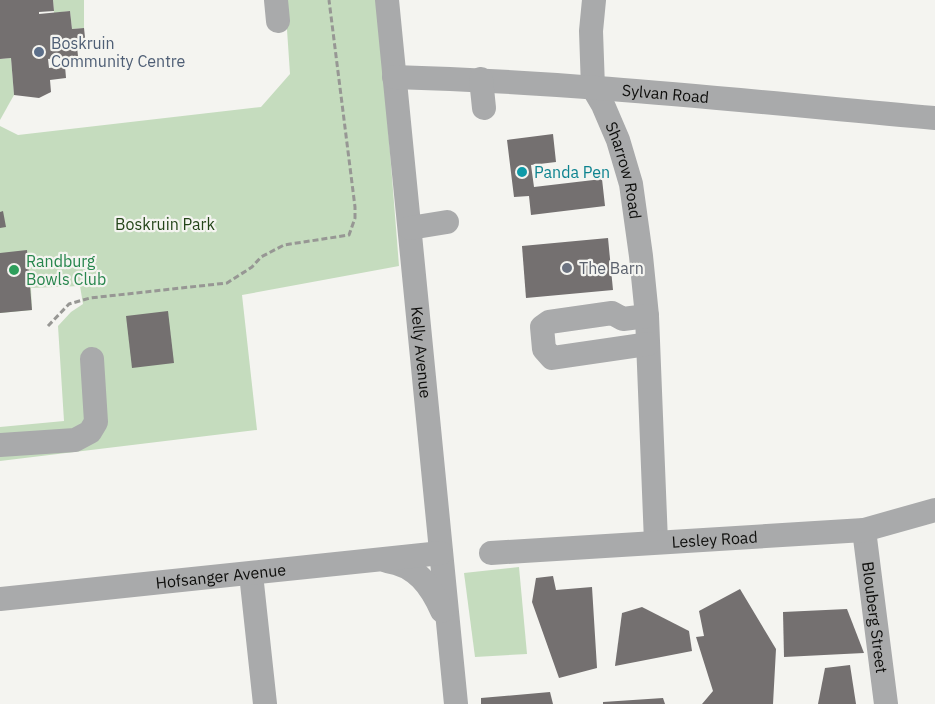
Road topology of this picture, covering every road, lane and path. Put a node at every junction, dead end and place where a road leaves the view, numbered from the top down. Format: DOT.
graph roads {
  1 [pos="329,0"];
  2 [pos="387,0"];
  3 [pos="594,0"];
  4 [pos="394,77"];
  5 [pos="481,79"];
  6 [pos="593,88"];
  7 [pos="484,108"];
  8 [pos="935,118"];
  9 [pos="447,222"];
  10 [pos="410,228"];
  11 [pos="612,313"];
  12 [pos="647,316"];
  13 [pos="48,326"];
  14 [pos="629,347"];
  15 [pos="92,359"];
  16 [pos="0,445"];
  17 [pos="935,510"];
  18 [pos="864,530"];
  19 [pos="656,542"];
  20 [pos="441,553"];
  21 [pos="491,553"];
  22 [pos="382,560"];
  23 [pos="251,574"];
  24 [pos="0,599"];
  25 [pos="447,621"];
  26 [pos="265,704"];
  27 [pos="456,704"];
  28 [pos="886,704"];
  1 -- 13 [label="path"];
  2 -- 4 [label="street, Kelly Avenue"];
  3 -- 6 [label="street, Sharrow Road"];
  4 -- 5 [label="street, Sylvan Road"];
  4 -- 10 [label="street, Kelly Avenue"];
  5 -- 6 [label="street, Sylvan Road"];
  5 -- 7 [label="street"];
  6 -- 8 [label="street, Sylvan Road"];
  6 -- 12 [label="street, Sharrow Road"];
  9 -- 10 [label="street"];
  10 -- 20 [label="street, Kelly Avenue"];
  11 -- 12 [label="street"];
  11 -- 14 [label="street"];
  11 -- 14 [label="street"];
  12 -- 14 [label="street, Sharrow Road"];
  14 -- 19 [label="street, Sharrow Road"];
  15 -- 16 [label="street"];
  17 -- 18 [label="street, Lesley Road"];
  18 -- 19 [label="street, Lesley Road"];
  18 -- 28 [label="street, Blouberg Street"];
  19 -- 21 [label="street, Lesley Road"];
  20 -- 22 [label="street, Hofsanger Avenue"];
  20 -- 25 [label="street, Kelly Avenue"];
  22 -- 23 [label="street, Hofsanger Avenue"];
  22 -- 25 [label="street"];
  23 -- 24 [label="street, Hofsanger Avenue"];
  23 -- 26 [label="street"];
  25 -- 27 [label="street, Kelly Avenue"];
}
